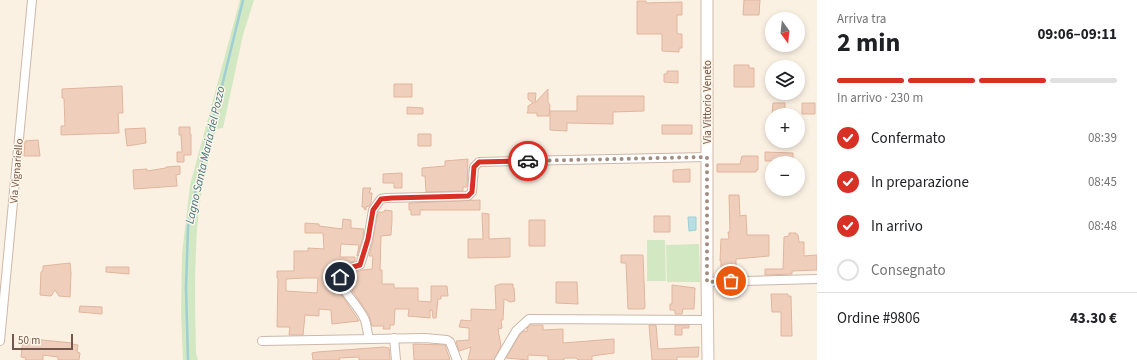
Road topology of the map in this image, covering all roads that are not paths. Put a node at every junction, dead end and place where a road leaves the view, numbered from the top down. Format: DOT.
graph roads {
  1 [pos="32,0"];
  2 [pos="707,0"];
  3 [pos="707,157"];
  4 [pos="817,279"];
  5 [pos="707,282"];
  6 [pos="708,320"];
  7 [pos="394,338"];
  8 [pos="369,339"];
  9 [pos="0,341"];
  10 [pos="262,341"];
  11 [pos="396,360"];
  12 [pos="457,360"];
  13 [pos="499,360"];
  14 [pos="708,360"];
  1 -- 9 [label="street, Via Vignariello"];
  2 -- 3 [label="street, Via Vittorio Veneto"];
  3 -- 5 [label="street, Via Vittorio Veneto"];
  3 -- 8 [label="street"];
  4 -- 5 [label="street"];
  5 -- 6 [label="street, Via Vittorio Veneto"];
  6 -- 13 [label="street"];
  6 -- 14 [label="street, Via Vittorio Veneto"];
  7 -- 8 [label="street"];
  7 -- 11 [label="street"];
  7 -- 12 [label="street"];
  8 -- 10 [label="street"];
}
